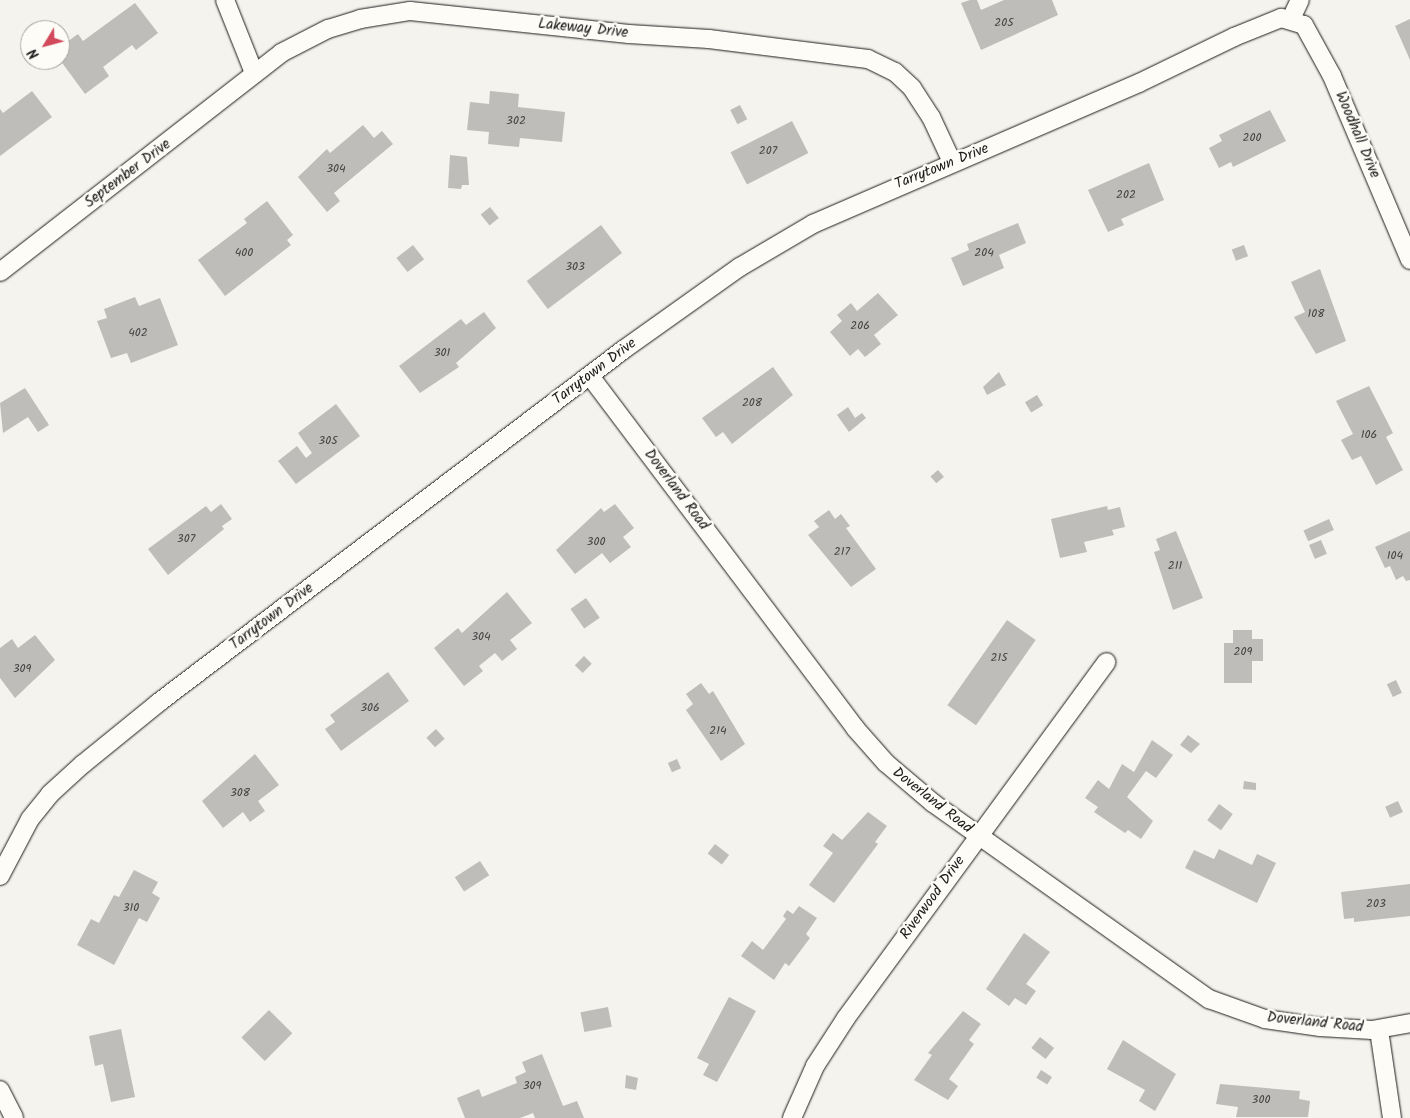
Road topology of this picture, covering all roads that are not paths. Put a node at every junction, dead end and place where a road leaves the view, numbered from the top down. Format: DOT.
graph roads {
  1 [pos="224,0"];
  2 [pos="1300,0"];
  3 [pos="1291,19"];
  4 [pos="254,74"];
  5 [pos="952,162"];
  6 [pos="1410,260"];
  7 [pos="0,272"];
  8 [pos="590,376"];
  9 [pos="1107,662"];
  10 [pos="978,837"];
  11 [pos="0,876"];
  12 [pos="1410,1023"];
  13 [pos="1379,1030"];
  14 [pos="0,1090"];
  15 [pos="14,1118"];
  16 [pos="792,1118"];
  17 [pos="1392,1118"];
  1 -- 4 [label="street"];
  2 -- 3 [label="street"];
  3 -- 5 [label="street, Tarrytown Drive"];
  3 -- 6 [label="street, Woodhall Drive"];
  4 -- 5 [label="street, Lakeway Drive"];
  4 -- 7 [label="street, September Drive"];
  5 -- 8 [label="street, Tarrytown Drive"];
  8 -- 10 [label="street, Doverland Road"];
  8 -- 11 [label="street, Tarrytown Drive"];
  9 -- 10 [label="street, Riverwood Drive"];
  10 -- 13 [label="street, Doverland Road"];
  10 -- 16 [label="street, Riverwood Drive"];
  12 -- 13 [label="street, Doverland Road"];
  13 -- 17 [label="street"];
  14 -- 15 [label="street"];
}
